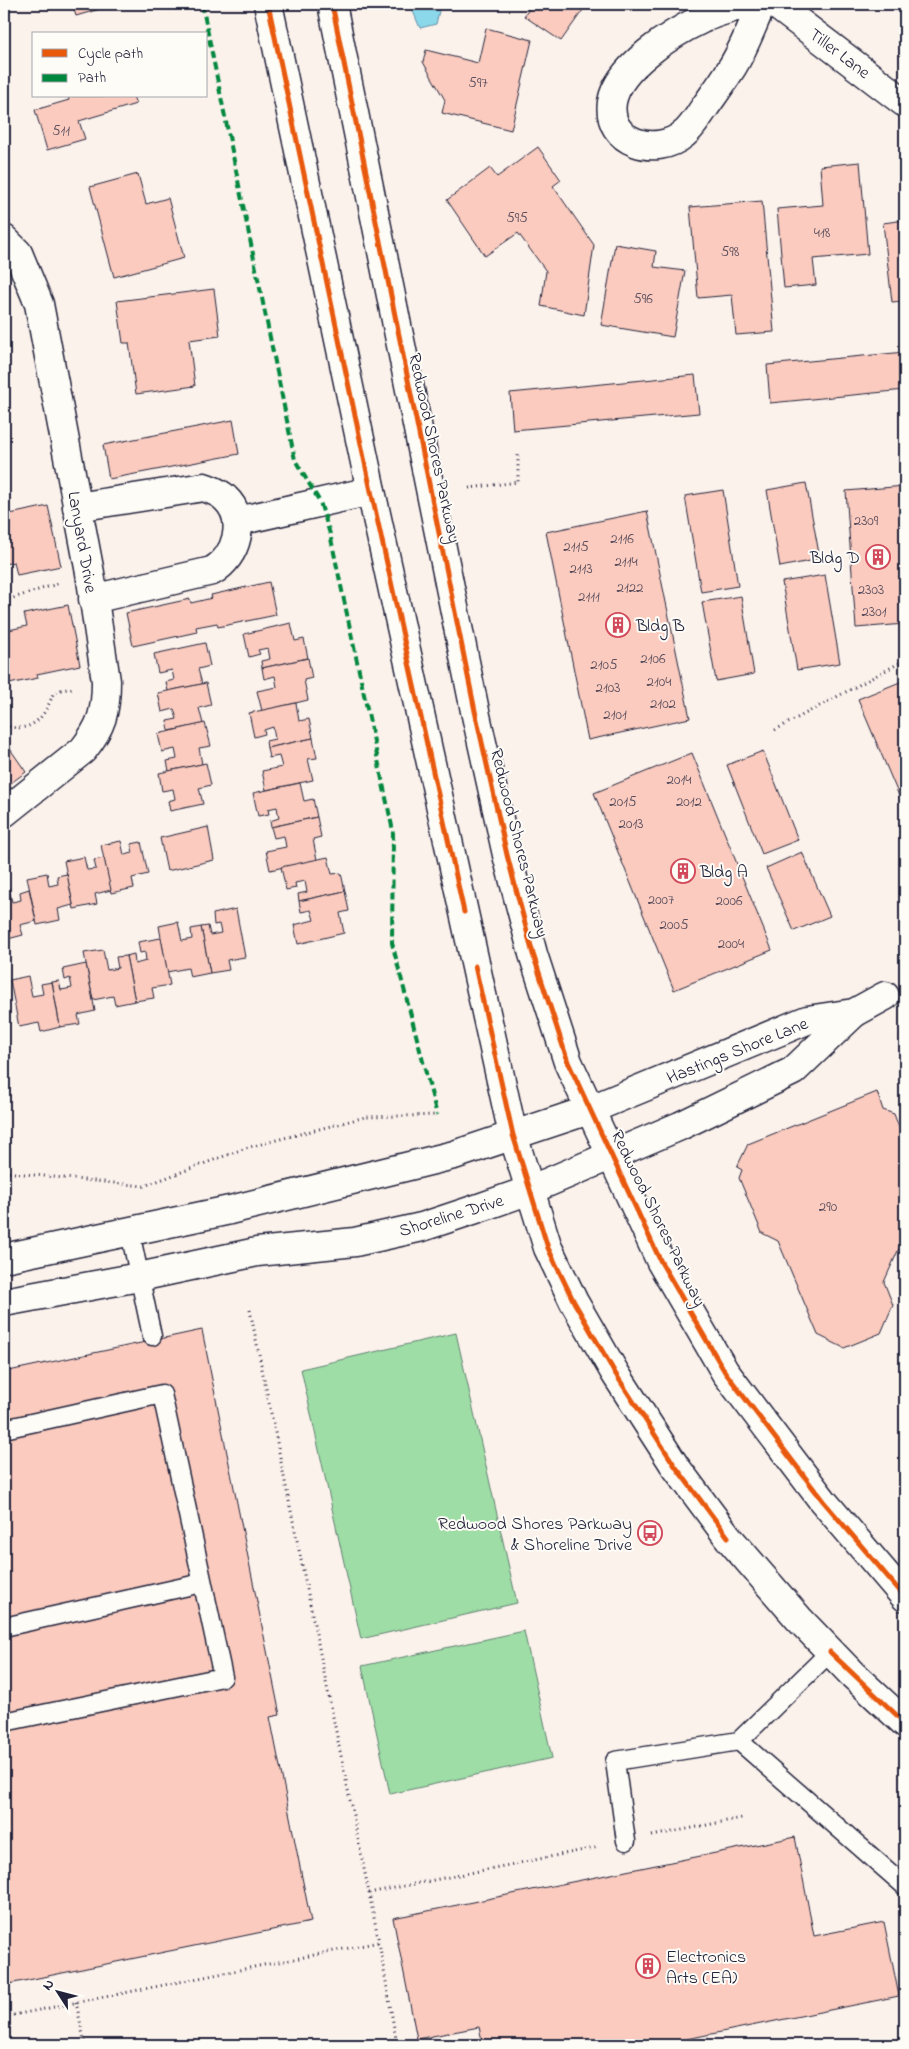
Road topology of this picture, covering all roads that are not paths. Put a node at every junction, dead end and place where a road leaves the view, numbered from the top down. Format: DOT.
graph roads {
  1 [pos="268,4"];
  2 [pos="332,4"];
  3 [pos="745,4"];
  4 [pos="762,4"];
  5 [pos="775,4"];
  6 [pos="905,102"];
  7 [pos="4,239"];
  8 [pos="371,491"];
  9 [pos="77,507"];
  10 [pos="238,521"];
  11 [pos="91,586"];
  12 [pos="4,813"];
  13 [pos="885,996"];
  14 [pos="854,1013"];
  15 [pos="590,1110"];
  16 [pos="513,1135"];
  17 [pos="613,1155"];
  18 [pos="530,1190"];
  19 [pos="130,1232"];
  20 [pos="4,1258"];
  21 [pos="139,1277"];
  22 [pos="4,1302"];
  23 [pos="152,1336"];
  24 [pos="4,1429"];
  25 [pos="202,1583"];
  26 [pos="905,1597"];
  27 [pos="4,1627"];
  28 [pos="830,1652"];
  29 [pos="4,1722"];
  30 [pos="905,1723"];
  31 [pos="739,1741"];
  32 [pos="626,1841"];
  33 [pos="905,1886"];
  1 -- 8 [label="main road"];
  2 -- 15 [label="main road, Redwood Shores Parkway"];
  3 -- 4 [label="main road"];
  5 -- 6 [label="main road, Tiller Lane"];
  7 -- 9 [label="main road, Lanyard Drive"];
  8 -- 10 [label="main road"];
  8 -- 16 [label="main road"];
  9 -- 10 [label="main road"];
  9 -- 11 [label="main road, Lanyard Drive"];
  10 -- 11 [label="main road"];
  11 -- 12 [label="main road, Lanyard Drive"];
  13 -- 14 [label="main road, Hastings Shore Lane"];
  14 -- 15 [label="main road, Hastings Shore Lane"];
  14 -- 17 [label="main road, Shoreline Drive"];
  15 -- 16 [label="main road"];
  15 -- 17 [label="main road, Redwood Shores Parkway"];
  16 -- 18 [label="main road"];
  16 -- 19 [label="main road"];
  17 -- 18 [label="main road, Shoreline Drive"];
  17 -- 26 [label="main road, Redwood Shores Parkway"];
  18 -- 21 [label="main road, Shoreline Drive"];
  18 -- 28 [label="main road"];
  19 -- 20 [label="main road"];
  19 -- 21 [label="lane"];
  21 -- 22 [label="main road, Shoreline Drive"];
  21 -- 23 [label="lane"];
  24 -- 25 [label="lane"];
  25 -- 27 [label="lane"];
  25 -- 29 [label="lane"];
  28 -- 30 [label="main road"];
  28 -- 31 [label="lane"];
  31 -- 32 [label="lane"];
  31 -- 33 [label="lane"];
}
